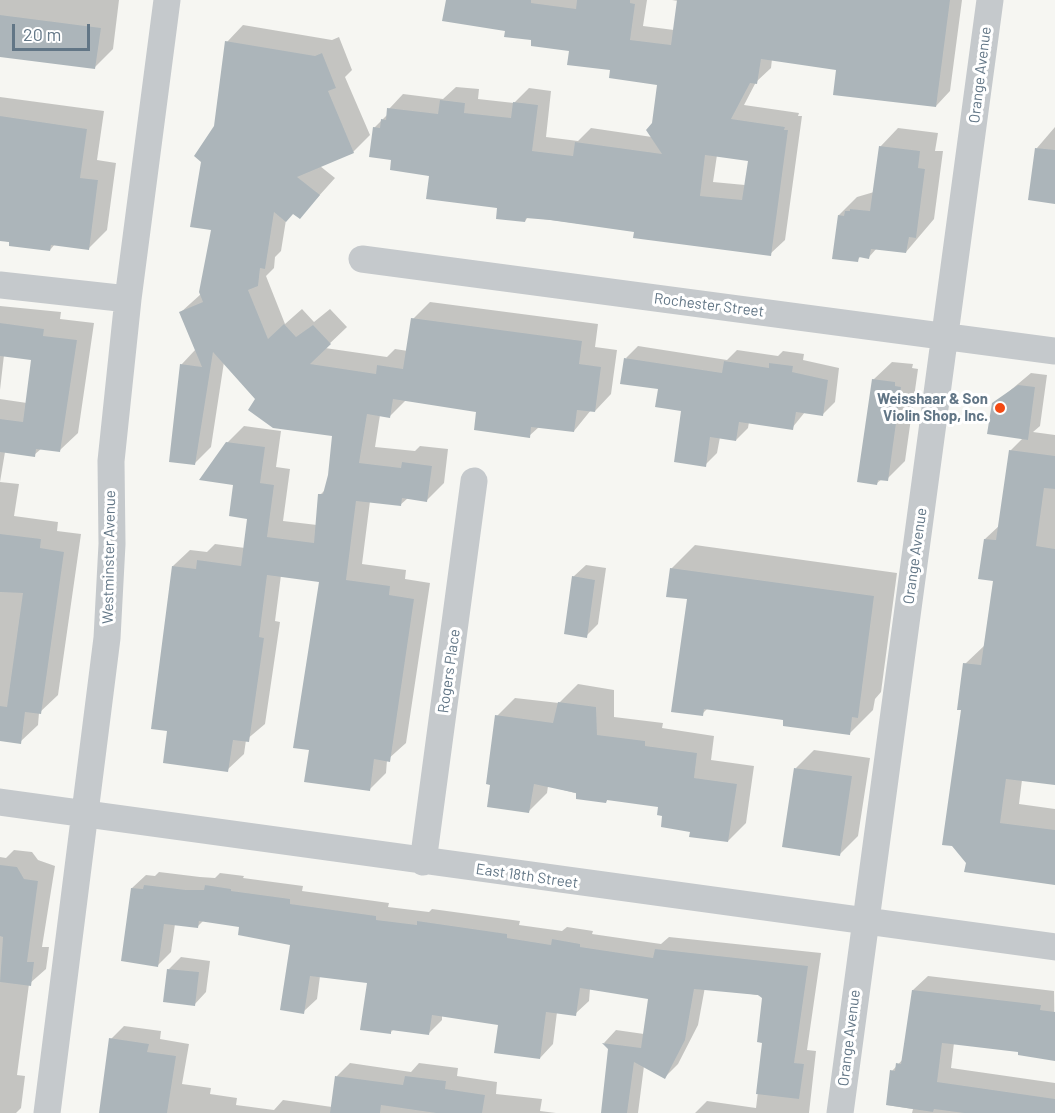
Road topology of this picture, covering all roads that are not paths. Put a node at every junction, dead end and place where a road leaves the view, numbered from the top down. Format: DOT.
graph roads {
  1 [pos="167,0"];
  2 [pos="990,0"];
  3 [pos="362,259"];
  4 [pos="0,285"];
  5 [pos="128,299"];
  6 [pos="945,336"];
  7 [pos="1055,351"];
  8 [pos="474,481"];
  9 [pos="0,802"];
  10 [pos="86,814"];
  11 [pos="423,862"];
  12 [pos="864,921"];
  13 [pos="1055,947"];
  14 [pos="47,1113"];
  15 [pos="840,1113"];
  1 -- 5 [label="street, Westminster Avenue"];
  2 -- 6 [label="street, Orange Avenue"];
  3 -- 6 [label="street, Rochester Street"];
  4 -- 5 [label="street"];
  5 -- 10 [label="street, Westminster Avenue"];
  6 -- 7 [label="street, Rochester Street"];
  6 -- 12 [label="street, Orange Avenue"];
  8 -- 11 [label="street, Rogers Place"];
  9 -- 10 [label="street, East 18th Street"];
  10 -- 11 [label="street, East 18th Street"];
  10 -- 14 [label="street, Westminster Avenue"];
  11 -- 12 [label="street, East 18th Street"];
  12 -- 13 [label="street, East 18th Street"];
  12 -- 15 [label="street, Orange Avenue"];
}
